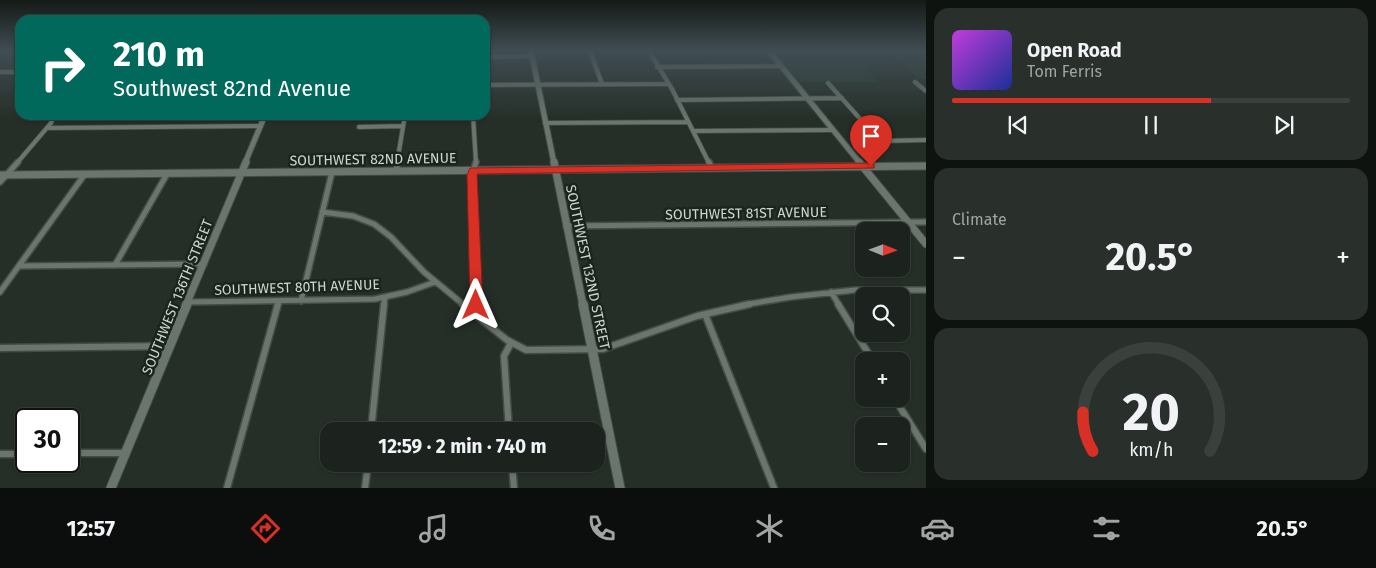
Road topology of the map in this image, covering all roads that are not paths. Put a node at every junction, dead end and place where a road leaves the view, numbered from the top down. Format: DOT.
graph roads {
  1 [pos="535,74"];
  2 [pos="598,74"];
  3 [pos="662,74"];
  4 [pos="787,74"];
  5 [pos="915,82"];
  6 [pos="828,83"];
  7 [pos="602,84"];
  8 [pos="667,84"];
  9 [pos="490,85"];
  10 [pos="537,85"];
  11 [pos="926,91"];
  12 [pos="842,98"];
  13 [pos="808,99"];
  14 [pos="677,100"];
  15 [pos="51,120"];
  16 [pos="263,120"];
  17 [pos="404,120"];
  18 [pos="473,120"];
  19 [pos="688,122"];
  20 [pos="545,123"];
  21 [pos="261,126"];
  22 [pos="402,126"];
  23 [pos="359,127"];
  24 [pos="47,128"];
  25 [pos="833,130"];
  26 [pos="693,131"];
  27 [pos="926,140"];
  28 [pos="863,166"];
  29 [pos="926,166"];
  30 [pos="712,168"];
  31 [pos="474,170"];
  32 [pos="554,170"];
  33 [pos="396,171"];
  34 [pos="332,172"];
  35 [pos="241,173"];
  36 [pos="85,174"];
  37 [pos="167,174"];
  38 [pos="3,175"];
  39 [pos="0,182"];
  40 [pos="322,212"];
  41 [pos="908,222"];
  42 [pos="910,222"];
  43 [pos="926,222"];
  44 [pos="855,223"];
  45 [pos="910,224"];
  46 [pos="566,226"];
  47 [pos="926,244"];
  48 [pos="204,264"];
  49 [pos="115,265"];
  50 [pos="19,266"];
  51 [pos="435,282"];
  52 [pos="926,290"];
  53 [pos="0,292"];
  54 [pos="831,292"];
  55 [pos="385,298"];
  56 [pos="279,301"];
  57 [pos="301,301"];
  58 [pos="188,302"];
  59 [pos="473,313"];
  60 [pos="705,314"];
  61 [pos="511,343"];
  62 [pos="170,346"];
  63 [pos="0,348"];
  64 [pos="592,349"];
  65 [pos="868,352"];
  66 [pos="900,407"];
  67 [pos="372,422"];
  68 [pos="509,422"];
  69 [pos="926,450"];
  70 [pos="126,452"];
  71 [pos="80,453"];
  72 [pos="0,454"];
  73 [pos="15,454"];
  74 [pos="367,472"];
  75 [pos="513,472"];
  76 [pos="111,488"];
  77 [pos="227,488"];
  78 [pos="365,488"];
  79 [pos="514,488"];
  80 [pos="620,488"];
  81 [pos="774,488"];
  1 -- 10 [label="street, SOUTHWEST 132ND STREET"];
  2 -- 7 [label="street"];
  3 -- 8 [label="street"];
  4 -- 13 [label="street"];
  5 -- 11 [label="street"];
  6 -- 12 [label="street"];
  7 -- 8 [label="street"];
  7 -- 10 [label="street"];
  8 -- 14 [label="street"];
  9 -- 10 [label="street"];
  10 -- 20 [label="street, SOUTHWEST 132ND STREET"];
  12 -- 13 [label="street"];
  12 -- 27 [label="street"];
  13 -- 14 [label="street"];
  13 -- 25 [label="street"];
  14 -- 19 [label="street"];
  15 -- 24 [label="street"];
  16 -- 21 [label="street, SOUTHWEST 136TH STREET"];
  17 -- 22 [label="street"];
  18 -- 31 [label="street"];
  19 -- 20 [label="street"];
  19 -- 26 [label="street"];
  20 -- 32 [label="street, SOUTHWEST 132ND STREET"];
  21 -- 24 [label="street"];
  21 -- 35 [label="street, SOUTHWEST 136TH STREET"];
  22 -- 23 [label="street"];
  22 -- 33 [label="street"];
  24 -- 38 [label="street"];
  25 -- 26 [label="street"];
  25 -- 28 [label="street"];
  26 -- 30 [label="street"];
  28 -- 29 [label="street, SOUTHWEST 82ND AVENUE"];
  28 -- 30 [label="street, SOUTHWEST 82ND AVENUE"];
  28 -- 41 [label="street"];
  30 -- 32 [label="street, SOUTHWEST 82ND AVENUE"];
  31 -- 32 [label="street, SOUTHWEST 82ND AVENUE"];
  31 -- 33 [label="street, SOUTHWEST 82ND AVENUE"];
  31 -- 59 [label="street"];
  32 -- 46 [label="street, SOUTHWEST 132ND STREET"];
  33 -- 34 [label="street, SOUTHWEST 82ND AVENUE"];
  34 -- 35 [label="street, SOUTHWEST 82ND AVENUE"];
  34 -- 40 [label="street"];
  35 -- 37 [label="street, SOUTHWEST 82ND AVENUE"];
  35 -- 48 [label="street, SOUTHWEST 136TH STREET"];
  36 -- 37 [label="street, SOUTHWEST 82ND AVENUE"];
  36 -- 38 [label="street, SOUTHWEST 82ND AVENUE"];
  36 -- 50 [label="street"];
  37 -- 49 [label="street"];
  38 -- 39 [label="street"];
  40 -- 51 [label="street"];
  40 -- 57 [label="street"];
  42 -- 43 [label="street, SOUTHWEST 81ST AVENUE"];
  44 -- 46 [label="street, SOUTHWEST 81ST AVENUE"];
  45 -- 47 [label="street"];
  46 -- 64 [label="street, SOUTHWEST 132ND STREET"];
  48 -- 49 [label="street"];
  48 -- 58 [label="street, SOUTHWEST 136TH STREET"];
  49 -- 50 [label="street"];
  50 -- 53 [label="street"];
  51 -- 55 [label="street, SOUTHWEST 80TH AVENUE"];
  51 -- 59 [label="street"];
  52 -- 54 [label="street"];
  54 -- 60 [label="street"];
  54 -- 65 [label="street"];
  55 -- 57 [label="street, SOUTHWEST 80TH AVENUE"];
  55 -- 67 [label="street"];
  56 -- 57 [label="street, SOUTHWEST 80TH AVENUE"];
  56 -- 58 [label="street, SOUTHWEST 80TH AVENUE"];
  56 -- 77 [label="street"];
  58 -- 62 [label="street, SOUTHWEST 136TH STREET"];
  59 -- 61 [label="street"];
  60 -- 64 [label="street"];
  60 -- 81 [label="street"];
  61 -- 64 [label="street"];
  61 -- 68 [label="street"];
  62 -- 63 [label="street"];
  62 -- 70 [label="street, SOUTHWEST 136TH STREET"];
  64 -- 80 [label="street, SOUTHWEST 132ND STREET"];
  66 -- 69 [label="street"];
  70 -- 71 [label="street"];
  70 -- 76 [label="street, SOUTHWEST 136TH STREET"];
  72 -- 73 [label="street"];
  74 -- 78 [label="street"];
  75 -- 79 [label="street"];
}
